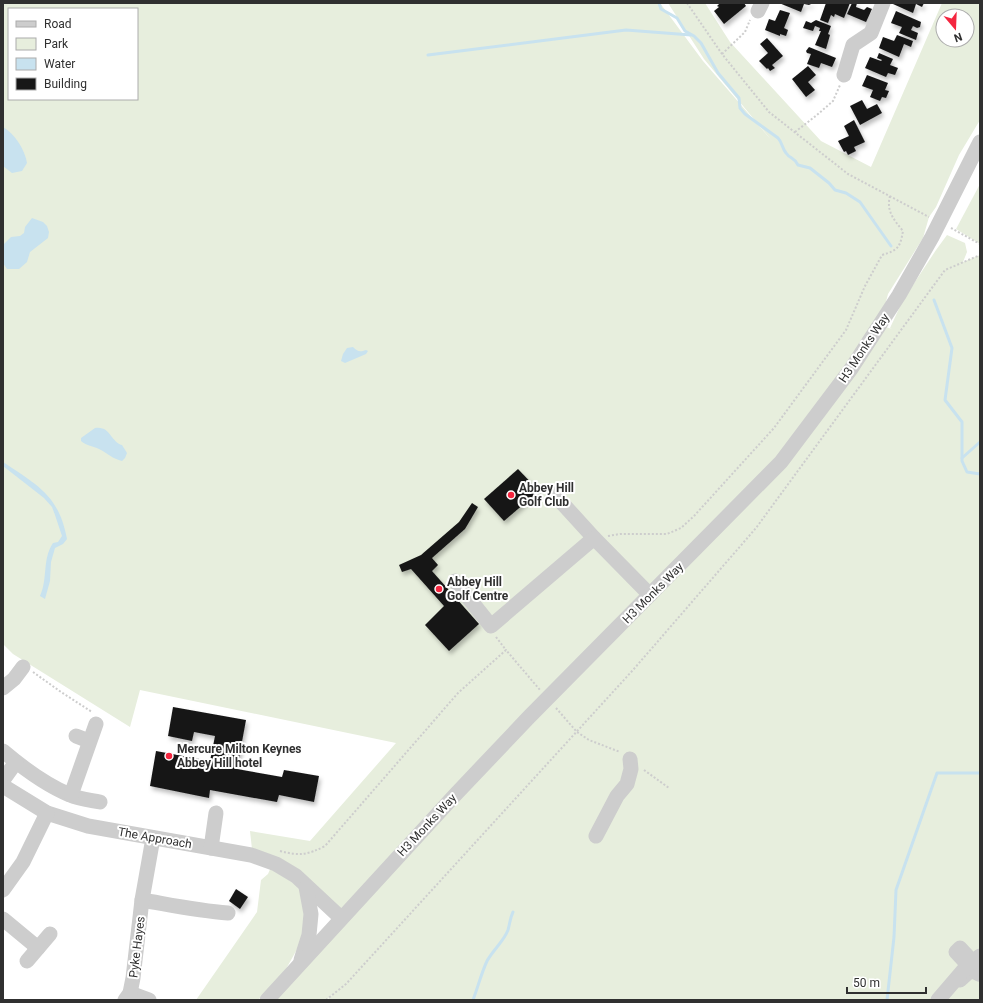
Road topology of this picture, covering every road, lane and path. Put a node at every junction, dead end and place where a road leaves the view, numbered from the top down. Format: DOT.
graph roads {
  1 [pos="687,3"];
  2 [pos="883,3"];
  3 [pos="760,7"];
  4 [pos="722,54"];
  5 [pos="844,75"];
  6 [pos="795,132"];
  7 [pos="980,142"];
  8 [pos="975,164"];
  9 [pos="890,196"];
  10 [pos="930,217"];
  11 [pos="948,227"];
  12 [pos="980,244"];
  13 [pos="980,254"];
  14 [pos="553,493"];
  15 [pos="594,538"];
  16 [pos="455,581"];
  17 [pos="650,595"];
  18 [pos="491,626"];
  19 [pos="506,650"];
  20 [pos="510,656"];
  21 [pos="15,680"];
  22 [pos="96,724"];
  23 [pos="3,751"];
  24 [pos="630,759"];
  25 [pos="16,762"];
  26 [pos="3,780"];
  27 [pos="3,786"];
  28 [pos="71,795"];
  29 [pos="100,802"];
  30 [pos="47,813"];
  31 [pos="216,813"];
  32 [pos="596,836"];
  33 [pos="153,838"];
  34 [pos="211,848"];
  35 [pos="274,849"];
  36 [pos="306,887"];
  37 [pos="3,890"];
  38 [pos="142,900"];
  39 [pos="228,913"];
  40 [pos="341,918"];
  41 [pos="3,919"];
  42 [pos="50,934"];
  43 [pos="38,948"];
  44 [pos="980,956"];
  45 [pos="27,961"];
  46 [pos="300,964"];
  47 [pos="980,973"];
  48 [pos="127,996"];
  49 [pos="149,1000"];
  50 [pos="267,1000"];
  51 [pos="326,1000"];
  52 [pos="938,1000"];
  1 -- 4 [label="path"];
  2 -- 5 [label="street"];
  3 -- 4 [label="path"];
  4 -- 6 [label="path"];
  5 -- 6 [label="path"];
  6 -- 9 [label="path"];
  7 -- 8 [label="street, H3 Monks Way"];
  8 -- 17 [label="street, H3 Monks Way"];
  9 -- 10 [label="path"];
  9 -- 15 [label="path"];
  11 -- 12 [label="path"];
  13 -- 51 [label="path"];
  14 -- 15 [label="street"];
  15 -- 17 [label="street"];
  15 -- 18 [label="street"];
  16 -- 18 [label="street"];
  17 -- 40 [label="street, H3 Monks Way"];
  18 -- 19 [label="path"];
  19 -- 20 [label="path"];
  19 -- 35 [label="path"];
  21 -- 22 [label="path"];
  22 -- 28 [label="street"];
  23 -- 25 [label="street"];
  24 -- 32 [label="street"];
  25 -- 26 [label="street"];
  25 -- 28 [label="street"];
  27 -- 30 [label="street, The Approach"];
  28 -- 29 [label="street"];
  30 -- 33 [label="street, The Approach"];
  30 -- 37 [label="street"];
  31 -- 34 [label="street"];
  33 -- 34 [label="street, The Approach"];
  33 -- 38 [label="street, Pyke Hayes"];
  34 -- 36 [label="street, The Approach"];
  36 -- 40 [label="street, The Approach"];
  36 -- 46 [label="street"];
  38 -- 39 [label="street, Pyke Hayes"];
  38 -- 48 [label="street, Pyke Hayes"];
  40 -- 46 [label="street, H3 Monks Way"];
  41 -- 43 [label="street"];
  42 -- 43 [label="street"];
  43 -- 45 [label="street"];
  44 -- 52 [label="street"];
  46 -- 50 [label="street, H3 Monks Way"];
  47 -- 52 [label="street"];
  48 -- 49 [label="street, Pyke Hayes"];
}
